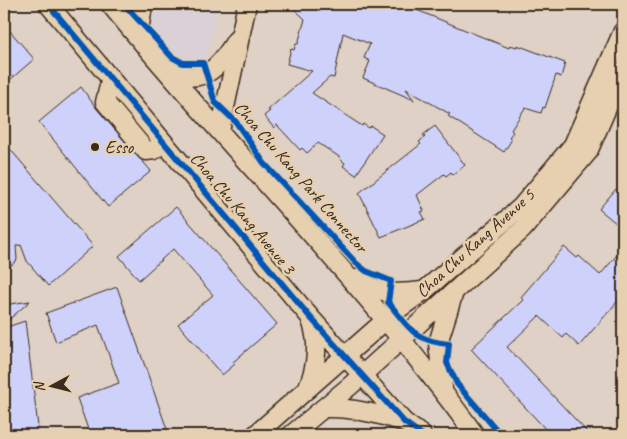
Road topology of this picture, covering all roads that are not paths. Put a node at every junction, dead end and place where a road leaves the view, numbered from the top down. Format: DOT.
graph roads {
  1 [pos="48,4"];
  2 [pos="110,4"];
  3 [pos="137,4"];
  4 [pos="247,4"];
  5 [pos="243,29"];
  6 [pos="623,31"];
  7 [pos="138,37"];
  8 [pos="164,68"];
  9 [pos="623,71"];
  10 [pos="220,131"];
  11 [pos="494,231"];
  12 [pos="507,245"];
  13 [pos="338,263"];
  14 [pos="425,290"];
  15 [pos="455,292"];
  16 [pos="310,317"];
  17 [pos="386,320"];
  18 [pos="401,339"];
  19 [pos="346,357"];
  20 [pos="362,374"];
  21 [pos="306,392"];
  22 [pos="444,392"];
  23 [pos="324,408"];
  24 [pos="404,422"];
  25 [pos="255,435"];
  26 [pos="291,435"];
  27 [pos="422,435"];
  28 [pos="474,435"];
  1 -- 16 [label="street, Choa Chu Kang Avenue 3"];
  2 -- 7 [label="street, Choa Chu Kang Avenue 3"];
  3 -- 7 [label="street"];
  4 -- 5 [label="street"];
  5 -- 8 [label="street"];
  5 -- 10 [label="street"];
  6 -- 11 [label="street, Choa Chu Kang Avenue 5"];
  7 -- 8 [label="street, Choa Chu Kang Avenue 3"];
  8 -- 10 [label="street, Choa Chu Kang Avenue 3"];
  9 -- 12 [label="street, Choa Chu Kang Avenue 5"];
  10 -- 13 [label="street, Choa Chu Kang Avenue 3"];
  11 -- 12 [label="street"];
  11 -- 14 [label="street, Choa Chu Kang Avenue 5"];
  12 -- 15 [label="street, Choa Chu Kang Avenue 5"];
  13 -- 14 [label="street"];
  13 -- 17 [label="street, Choa Chu Kang Avenue 3"];
  14 -- 17 [label="street, Choa Chu Kang Avenue 5"];
  15 -- 18 [label="street, Choa Chu Kang Avenue 5"];
  15 -- 22 [label="street"];
  16 -- 19 [label="street, Choa Chu Kang Avenue 3"];
  16 -- 21 [label="street"];
  17 -- 18 [label="street, Choa Chu Kang Avenue 3"];
  17 -- 19 [label="street, Choa Chu Kang Avenue 5"];
  18 -- 20 [label="street, Choa Chu Kang Avenue 5"];
  18 -- 22 [label="street, Choa Chu Kang Avenue 3"];
  19 -- 20 [label="street, Choa Chu Kang Avenue 3"];
  19 -- 21 [label="street, Choa Chu Kang Avenue 5"];
  20 -- 23 [label="street, Choa Chu Kang Avenue 5"];
  20 -- 24 [label="street, Choa Chu Kang Avenue 3"];
  21 -- 25 [label="street, Choa Chu Kang Avenue 5"];
  22 -- 28 [label="street, Choa Chu Kang Avenue 3"];
  23 -- 24 [label="street"];
  23 -- 26 [label="street, Choa Chu Kang Avenue 5"];
  24 -- 27 [label="street, Choa Chu Kang Avenue 3"];
}
